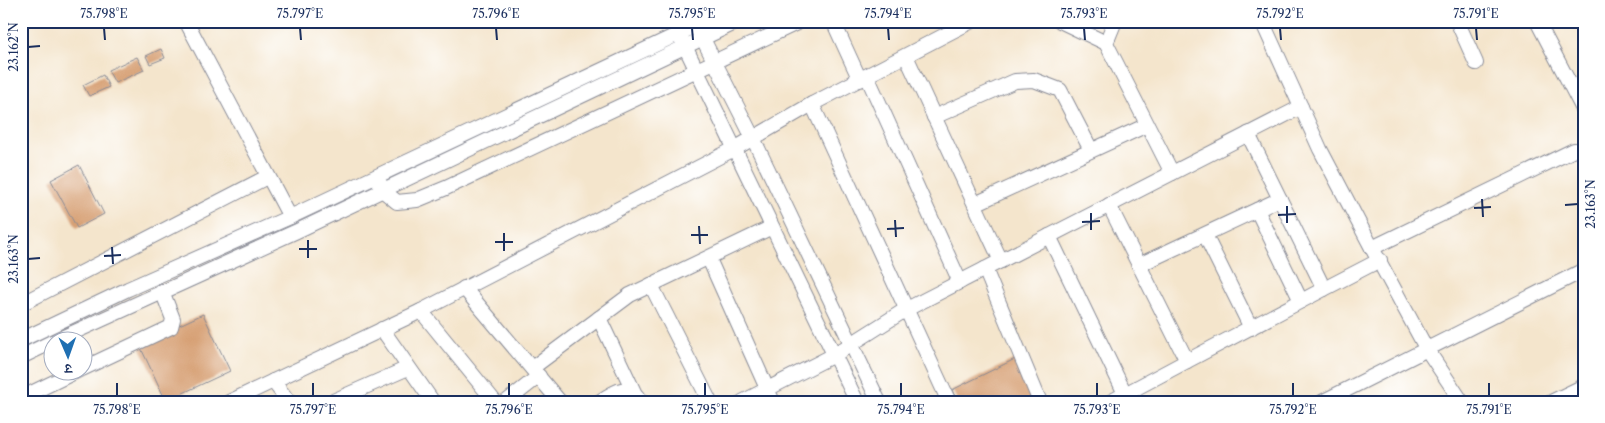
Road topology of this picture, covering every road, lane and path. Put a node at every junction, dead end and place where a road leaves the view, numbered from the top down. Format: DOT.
graph roads {
  1 [pos="186,21"];
  2 [pos="801,21"];
  3 [pos="833,21"];
  4 [pos="972,21"];
  5 [pos="1060,21"];
  6 [pos="1115,21"];
  7 [pos="1457,21"];
  8 [pos="1537,21"];
  9 [pos="735,22"];
  10 [pos="1264,27"];
  11 [pos="706,28"];
  12 [pos="680,34"];
  13 [pos="1106,43"];
  14 [pos="686,48"];
  15 [pos="906,56"];
  16 [pos="714,63"];
  17 [pos="1476,63"];
  18 [pos="697,71"];
  19 [pos="864,78"];
  20 [pos="812,104"];
  21 [pos="1301,107"];
  22 [pos="1584,111"];
  23 [pos="934,116"];
  24 [pos="1147,124"];
  25 [pos="1248,134"];
  26 [pos="753,138"];
  27 [pos="736,148"];
  28 [pos="1091,150"];
  29 [pos="1584,150"];
  30 [pos="1172,173"];
  31 [pos="267,177"];
  32 [pos="370,178"];
  33 [pos="377,192"];
  34 [pos="1280,199"];
  35 [pos="975,204"];
  36 [pos="1109,205"];
  37 [pos="1257,210"];
  38 [pos="290,217"];
  39 [pos="772,227"];
  40 [pos="1204,235"];
  41 [pos="1049,236"];
  42 [pos="1372,248"];
  43 [pos="708,259"];
  44 [pos="1380,260"];
  45 [pos="1001,261"];
  46 [pos="1139,265"];
  47 [pos="985,269"];
  48 [pos="1584,270"];
  49 [pos="960,282"];
  50 [pos="651,285"];
  51 [pos="464,288"];
  52 [pos="1324,289"];
  53 [pos="128,290"];
  54 [pos="162,291"];
  55 [pos="1301,301"];
  56 [pos="134,303"];
  57 [pos="21,304"];
  58 [pos="905,310"];
  59 [pos="421,311"];
  60 [pos="599,318"];
  61 [pos="1250,328"];
  62 [pos="382,329"];
  63 [pos="77,330"];
  64 [pos="21,340"];
  65 [pos="850,343"];
  66 [pos="42,347"];
  67 [pos="1426,348"];
  68 [pos="834,355"];
  69 [pos="21,357"];
  70 [pos="1187,361"];
  71 [pos="92,364"];
  72 [pos="408,368"];
  73 [pos="535,372"];
  74 [pos="58,380"];
  75 [pos="273,381"];
  76 [pos="1584,386"];
  77 [pos="766,388"];
  78 [pos="638,397"];
  79 [pos="21,398"];
  80 [pos="1127,398"];
  81 [pos="229,402"];
  82 [pos="289,402"];
  83 [pos="331,402"];
  84 [pos="433,402"];
  85 [pos="495,402"];
  86 [pos="506,402"];
  87 [pos="560,402"];
  88 [pos="599,402"];
  89 [pos="710,402"];
  90 [pos="742,402"];
  91 [pos="774,402"];
  92 [pos="857,402"];
  93 [pos="879,402"];
  94 [pos="949,402"];
  95 [pos="1040,402"];
  96 [pos="1110,402"];
  97 [pos="1322,402"];
  98 [pos="1462,402"];
  99 [pos="1551,402"];
  1 -- 31 [label="street"];
  2 -- 16 [label="street"];
  3 -- 19 [label="street"];
  4 -- 15 [label="street"];
  5 -- 13 [label="street"];
  6 -- 13 [label="street"];
  7 -- 17 [label="street"];
  8 -- 22 [label="street"];
  9 -- 11 [label="street"];
  10 -- 21 [label="street"];
  11 -- 12 [label="street"];
  11 -- 14 [label="street"];
  11 -- 16 [label="street"];
  12 -- 14 [label="street"];
  12 -- 32 [label="street"];
  13 -- 24 [label="street"];
  14 -- 18 [label="street"];
  14 -- 33 [label="street"];
  15 -- 19 [label="street"];
  15 -- 23 [label="street"];
  16 -- 18 [label="street"];
  16 -- 26 [label="street"];
  18 -- 27 [label="street"];
  18 -- 33 [label="street"];
  19 -- 20 [label="street"];
  19 -- 49 [label="street"];
  20 -- 26 [label="street"];
  20 -- 58 [label="street"];
  21 -- 25 [label="street"];
  21 -- 42 [label="street"];
  23 -- 28 [label="street"];
  23 -- 35 [label="street"];
  24 -- 28 [label="street"];
  24 -- 30 [label="street"];
  25 -- 30 [label="street"];
  25 -- 34 [label="street"];
  26 -- 27 [label="street"];
  26 -- 65 [label="street"];
  27 -- 39 [label="street"];
  27 -- 51 [label="street"];
  28 -- 35 [label="street"];
  29 -- 42 [label="street"];
  30 -- 36 [label="street"];
  31 -- 38 [label="street"];
  31 -- 57 [label="street"];
  32 -- 33 [label="street"];
  32 -- 38 [label="street"];
  33 -- 54 [label="street"];
  34 -- 37 [label="street"];
  34 -- 52 [label="street"];
  35 -- 45 [label="street"];
  36 -- 41 [label="street"];
  36 -- 46 [label="street"];
  37 -- 40 [label="street"];
  37 -- 55 [label="street"];
  38 -- 53 [label="street"];
  39 -- 43 [label="street"];
  39 -- 68 [label="street"];
  40 -- 46 [label="street"];
  40 -- 61 [label="street"];
  41 -- 45 [label="street"];
  41 -- 80 [label="street"];
  42 -- 44 [label="street"];
  43 -- 50 [label="street"];
  43 -- 77 [label="street"];
  44 -- 52 [label="street"];
  44 -- 67 [label="street"];
  45 -- 47 [label="street"];
  46 -- 70 [label="street"];
  47 -- 49 [label="street"];
  47 -- 95 [label="street"];
  48 -- 67 [label="street"];
  49 -- 58 [label="street"];
  50 -- 60 [label="street"];
  50 -- 89 [label="street"];
  51 -- 59 [label="street"];
  51 -- 73 [label="street"];
  52 -- 55 [label="street"];
  53 -- 56 [label="street"];
  53 -- 64 [label="street"];
  54 -- 56 [label="street"];
  54 -- 71 [label="street"];
  55 -- 61 [label="street"];
  56 -- 63 [label="street"];
  58 -- 65 [label="street"];
  58 -- 94 [label="street"];
  59 -- 62 [label="street"];
  59 -- 85 [label="street"];
  60 -- 73 [label="street"];
  60 -- 78 [label="street"];
  61 -- 70 [label="street"];
  62 -- 72 [label="street"];
  62 -- 75 [label="street"];
  65 -- 68 [label="street"];
  65 -- 93 [label="street"];
  66 -- 69 [label="street"];
  67 -- 97 [label="street"];
  67 -- 98 [label="street"];
  68 -- 77 [label="street"];
  68 -- 92 [label="street"];
  70 -- 80 [label="street"];
  72 -- 83 [label="street"];
  72 -- 84 [label="street"];
  73 -- 86 [label="street"];
  73 -- 87 [label="street"];
  74 -- 79 [label="street"];
  75 -- 81 [label="street"];
  75 -- 82 [label="street"];
  76 -- 99 [label="street"];
  77 -- 90 [label="street"];
  77 -- 91 [label="street"];
  78 -- 88 [label="street"];
  80 -- 96 [label="street"];
}
